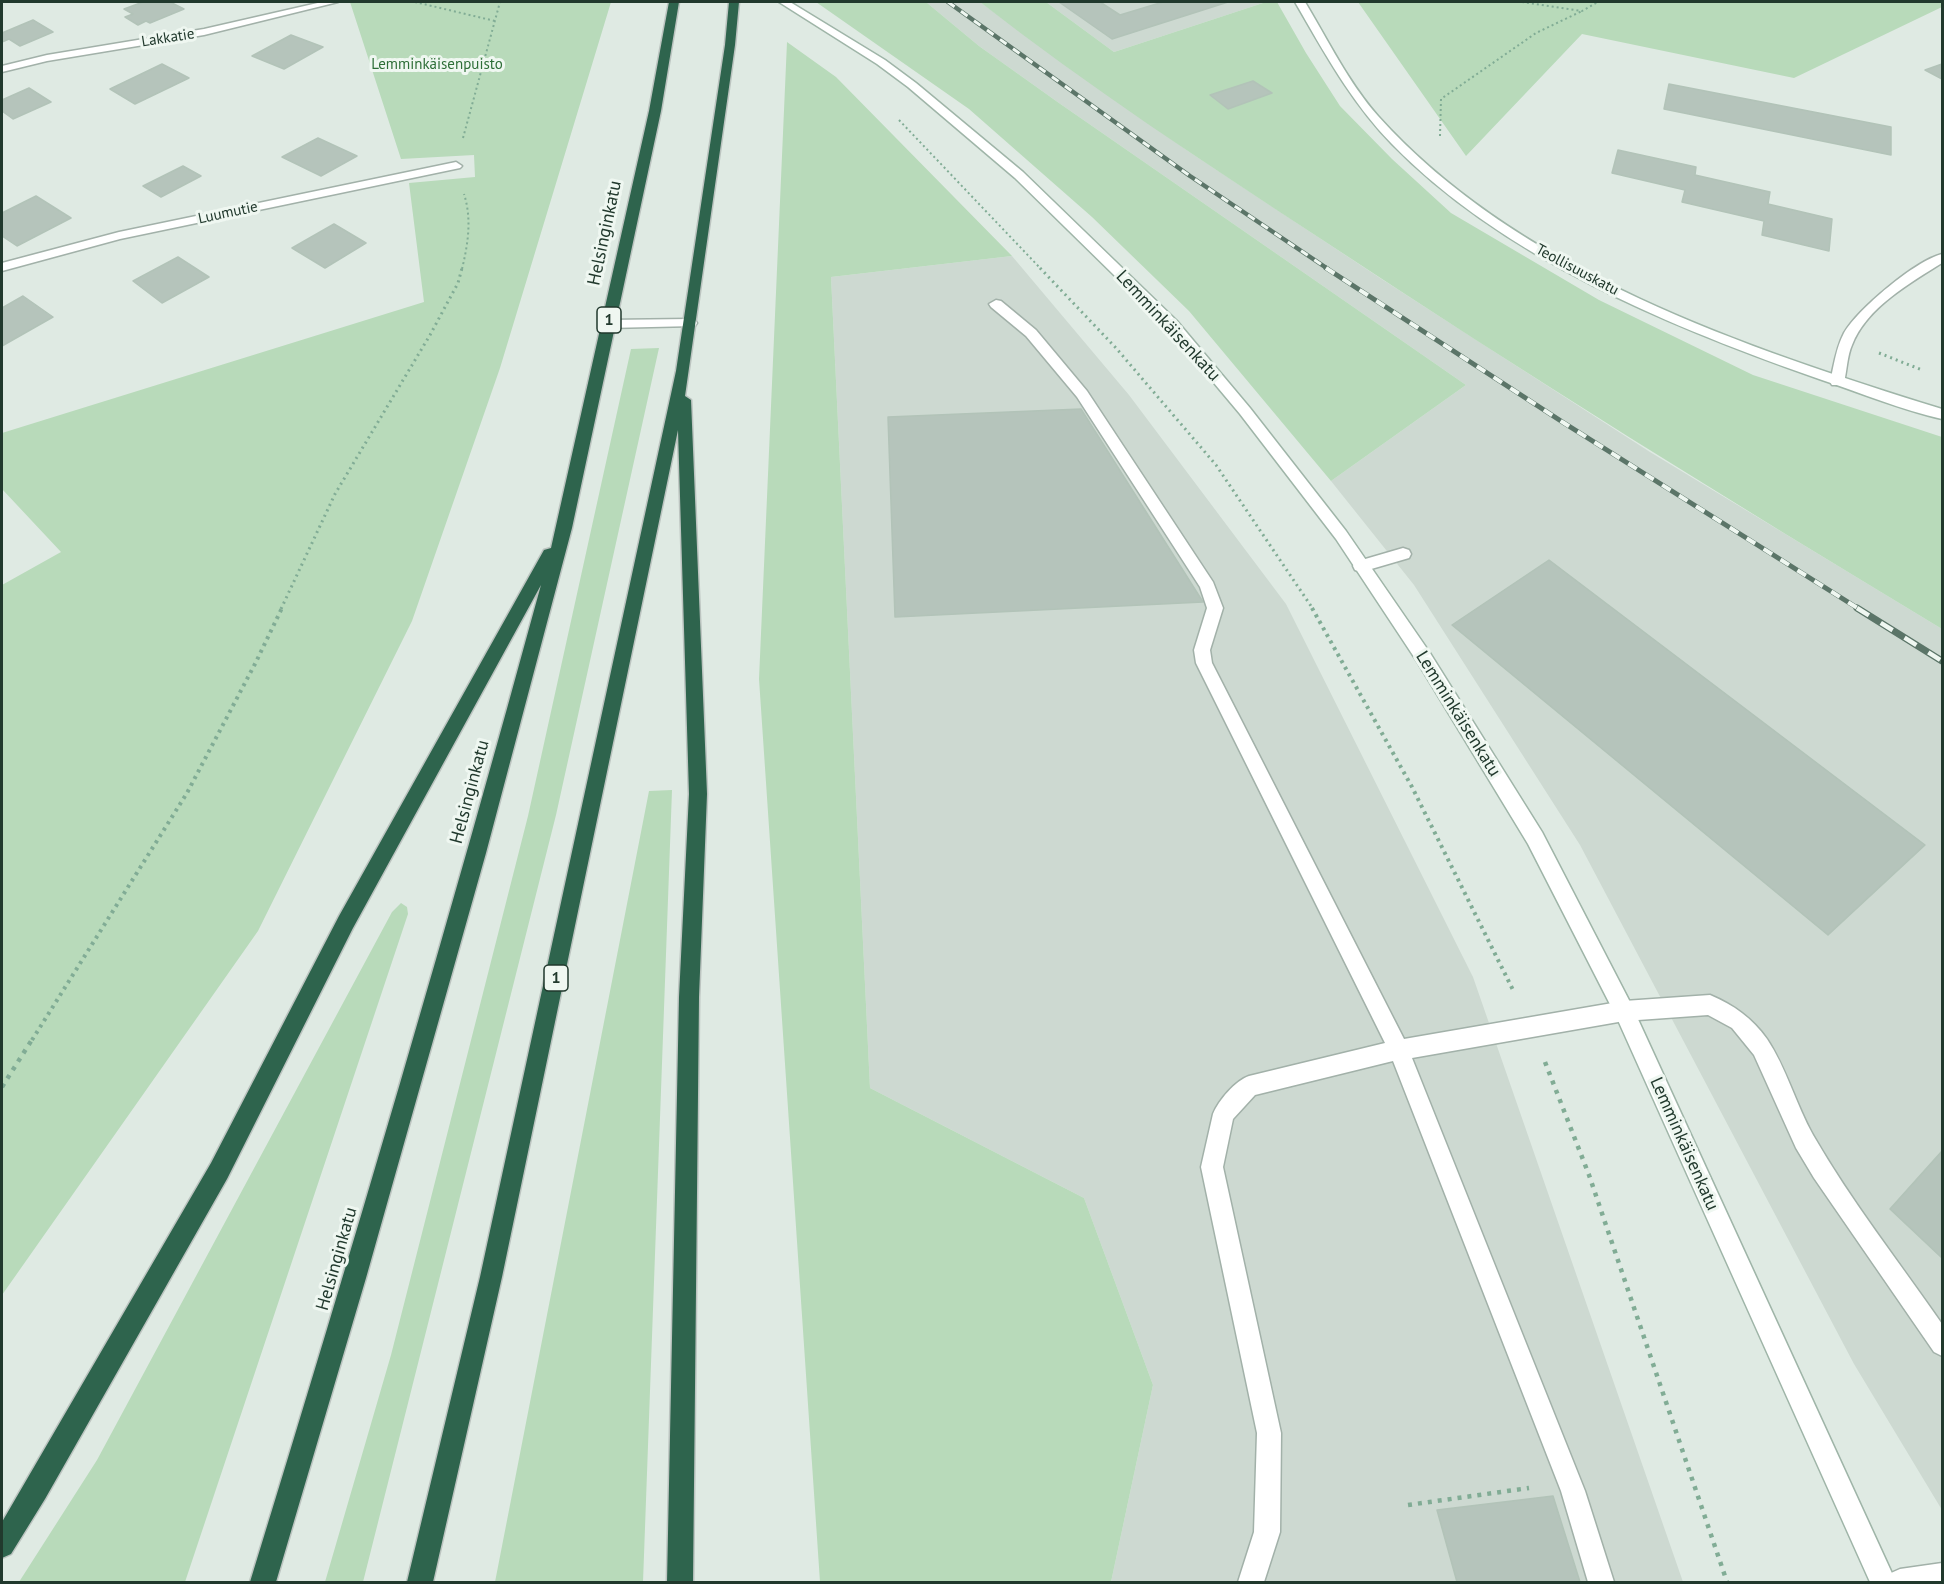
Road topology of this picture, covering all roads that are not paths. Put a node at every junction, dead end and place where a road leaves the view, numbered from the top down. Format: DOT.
graph roads {
  1 [pos="333,2"];
  2 [pos="674,2"];
  3 [pos="734,2"];
  4 [pos="784,2"];
  5 [pos="1300,2"];
  6 [pos="2,69"];
  7 [pos="456,166"];
  8 [pos="1942,258"];
  9 [pos="2,267"];
  10 [pos="996,304"];
  11 [pos="690,323"];
  12 [pos="608,324"];
  13 [pos="683,371"];
  14 [pos="1837,382"];
  15 [pos="1942,414"];
  16 [pos="564,528"];
  17 [pos="1403,554"];
  18 [pos="1361,566"];
  19 [pos="1624,1011"];
  20 [pos="1399,1050"];
  21 [pos="1942,1344"];
  22 [pos="2,1545"];
  23 [pos="1942,1576"];
  24 [pos="263,1582"];
  25 [pos="420,1582"];
  26 [pos="680,1582"];
  27 [pos="1251,1582"];
  28 [pos="1601,1582"];
  29 [pos="1882,1582"];
  30 [pos="1900,1582"];
  1 -- 6 [label="street, Lakkatie"];
  2 -- 12 [label="highway, Helsinginkatu / 1"];
  3 -- 11 [label="highway, 1"];
  4 -- 18 [label="street, Lemminkäisenkatu"];
  5 -- 14 [label="street, Teollisuuskatu"];
  7 -- 9 [label="street, Luumutie"];
  8 -- 14 [label="street"];
  10 -- 20 [label="street"];
  11 -- 12 [label="street"];
  11 -- 13 [label="highway, 1"];
  12 -- 16 [label="highway, Helsinginkatu / 1"];
  13 -- 25 [label="highway, 1"];
  13 -- 26 [label="highway"];
  14 -- 15 [label="street, Teollisuuskatu"];
  16 -- 22 [label="highway"];
  16 -- 24 [label="highway, Helsinginkatu / 1"];
  17 -- 18 [label="street"];
  18 -- 19 [label="street, Lemminkäisenkatu"];
  19 -- 20 [label="street"];
  19 -- 21 [label="street"];
  19 -- 29 [label="street, Lemminkäisenkatu"];
  20 -- 27 [label="street"];
  20 -- 28 [label="street"];
  23 -- 30 [label="street"];
}
